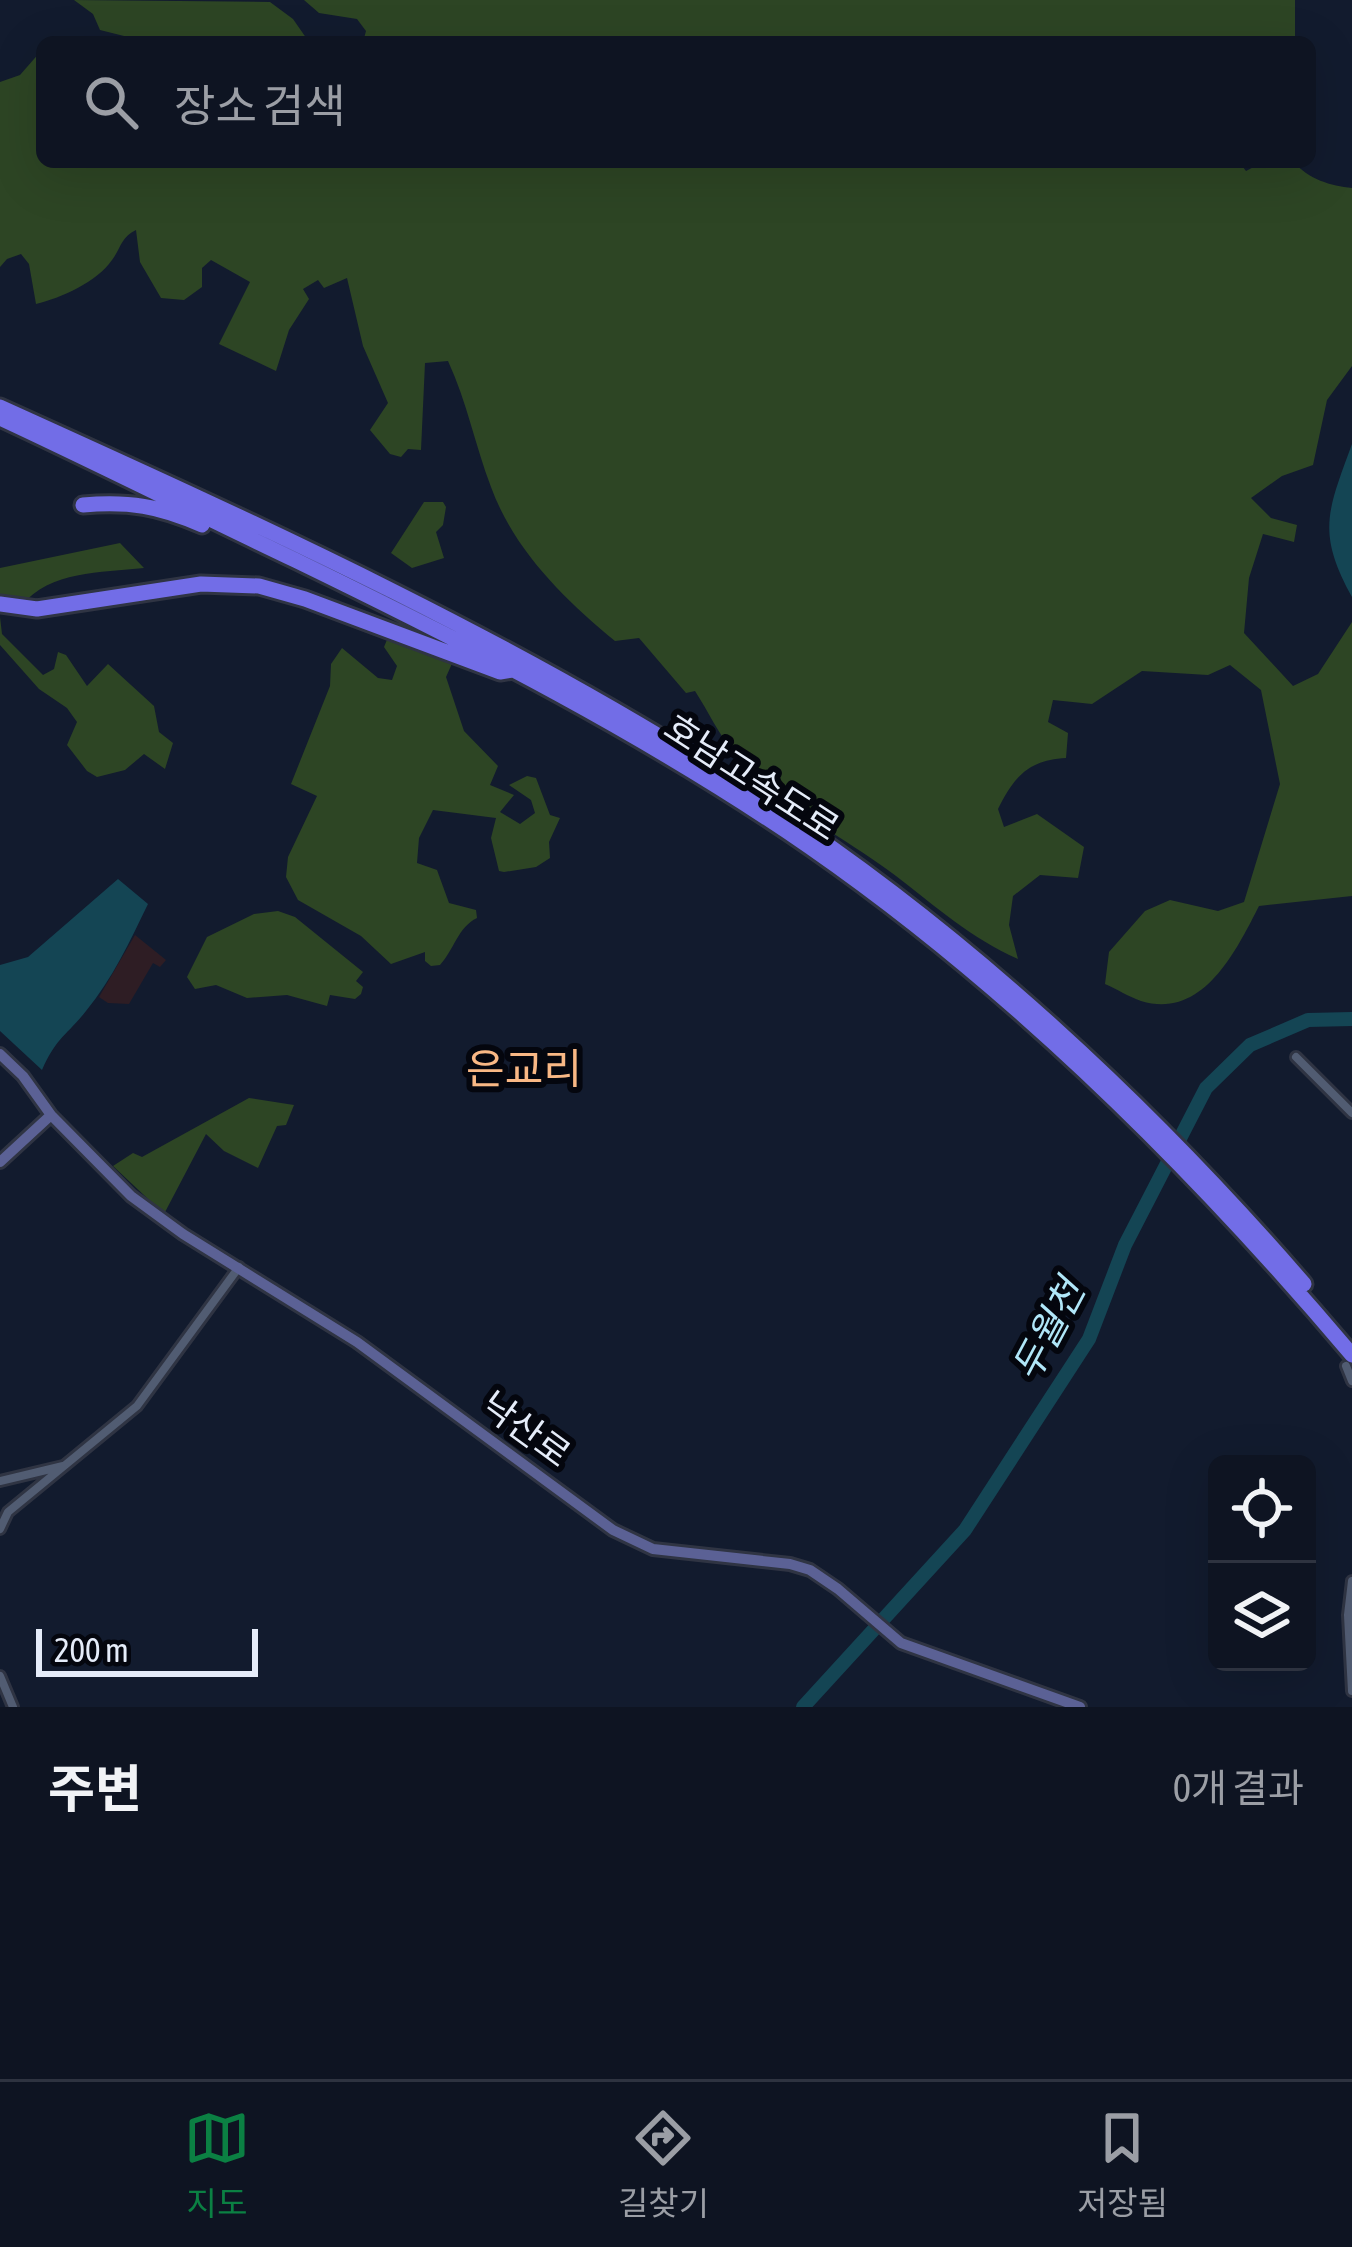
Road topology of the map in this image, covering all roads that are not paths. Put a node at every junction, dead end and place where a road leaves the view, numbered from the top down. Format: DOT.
graph roads {
  1 [pos="0,395"];
  2 [pos="0,406"];
  3 [pos="0,418"];
  4 [pos="140,470"];
  5 [pos="82,505"];
  6 [pos="268,547"];
  7 [pos="0,604"];
  8 [pos="517,670"];
  9 [pos="0,1054"];
  10 [pos="1296,1057"];
  11 [pos="1352,1113"];
  12 [pos="51,1115"];
  13 [pos="1148,1126"];
  14 [pos="0,1162"];
  15 [pos="1194,1173"];
  16 [pos="239,1267"];
  17 [pos="1352,1340"];
  18 [pos="1349,1360"];
  19 [pos="1352,1381"];
  20 [pos="65,1465"];
  21 [pos="0,1481"];
  22 [pos="0,1529"];
  23 [pos="1352,1581"];
  24 [pos="0,1676"];
  25 [pos="1352,1691"];
  26 [pos="13,1707"];
  27 [pos="1080,1707"];
  1 -- 4 [label="highway"];
  2 -- 4 [label="highway, 호남고속도로"];
  3 -- 6 [label="highway, 호남고속도로"];
  4 -- 13 [label="highway, 호남고속도로"];
  5 -- 6 [label="highway"];
  6 -- 8 [label="highway, 호남고속도로"];
  7 -- 8 [label="highway"];
  8 -- 13 [label="highway, 호남고속도로"];
  9 -- 12 [label="street, 낙산로"];
  10 -- 11 [label="street"];
  12 -- 14 [label="street"];
  12 -- 16 [label="street, 낙산로"];
  13 -- 15 [label="highway, 호남고속도로"];
  15 -- 17 [label="highway, 호남고속도로"];
  15 -- 18 [label="highway, 호남고속도로"];
  16 -- 20 [label="street"];
  16 -- 27 [label="street, 낙산로"];
  18 -- 19 [label="street"];
  20 -- 21 [label="street"];
  20 -- 22 [label="street"];
  23 -- 25 [label="street"];
  24 -- 26 [label="street"];
}
